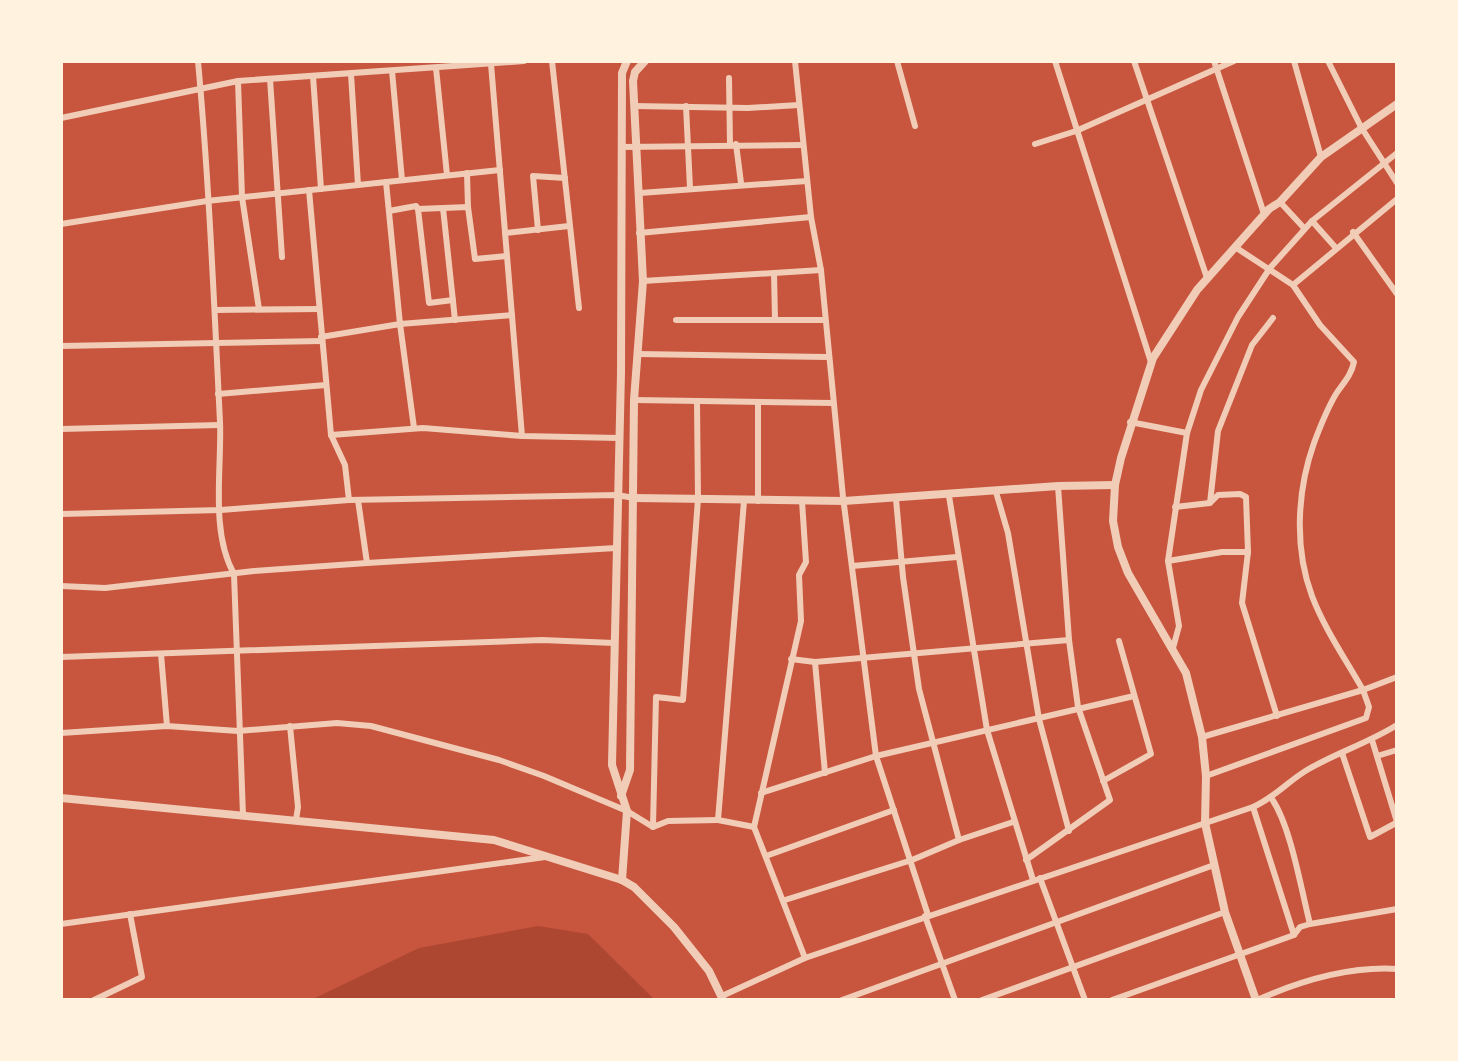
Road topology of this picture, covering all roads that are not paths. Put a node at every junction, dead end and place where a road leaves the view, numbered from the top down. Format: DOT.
graph roads {
  1 [pos="198,61"];
  2 [pos="524,61"];
  3 [pos="552,61"];
  4 [pos="627,61"];
  5 [pos="645,61"];
  6 [pos="794,61"];
  7 [pos="897,61"];
  8 [pos="1055,61"];
  9 [pos="1134,61"];
  10 [pos="1213,61"];
  11 [pos="1234,61"];
  12 [pos="1294,61"];
  13 [pos="1328,61"];
  14 [pos="446,64"];
  15 [pos="491,64"];
  16 [pos="436,68"];
  17 [pos="392,71"];
  18 [pos="1217,71"];
  19 [pos="351,74"];
  20 [pos="313,76"];
  21 [pos="729,78"];
  22 [pos="270,79"];
  23 [pos="238,81"];
  24 [pos="201,88"];
  25 [pos="1146,100"];
  26 [pos="1397,104"];
  27 [pos="799,105"];
  28 [pos="634,106"];
  29 [pos="686,106"];
  30 [pos="731,107"];
  31 [pos="61,118"];
  32 [pos="915,126"];
  33 [pos="1361,127"];
  34 [pos="1076,131"];
  35 [pos="1035,144"];
  36 [pos="733,145"];
  37 [pos="803,145"];
  38 [pos="687,146"];
  39 [pos="622,147"];
  40 [pos="635,147"];
  41 [pos="1397,153"];
  42 [pos="1321,157"];
  43 [pos="1382,164"];
  44 [pos="500,170"];
  45 [pos="467,173"];
  46 [pos="447,175"];
  47 [pos="565,178"];
  48 [pos="401,180"];
  49 [pos="807,181"];
  50 [pos="386,182"];
  51 [pos="741,183"];
  52 [pos="1397,183"];
  53 [pos="358,185"];
  54 [pos="690,188"];
  55 [pos="321,189"];
  56 [pos="309,190"];
  57 [pos="278,193"];
  58 [pos="640,193"];
  59 [pos="242,197"];
  60 [pos="1397,199"];
  61 [pos="207,201"];
  62 [pos="1280,202"];
  63 [pos="468,207"];
  64 [pos="443,208"];
  65 [pos="418,209"];
  66 [pos="389,211"];
  67 [pos="1264,214"];
  68 [pos="811,217"];
  69 [pos="1312,220"];
  70 [pos="61,224"];
  71 [pos="569,226"];
  72 [pos="1304,228"];
  73 [pos="538,230"];
  74 [pos="1353,232"];
  75 [pos="505,233"];
  76 [pos="639,233"];
  77 [pos="1235,247"];
  78 [pos="1336,248"];
  79 [pos="507,256"];
  80 [pos="282,257"];
  81 [pos="1270,268"];
  82 [pos="821,270"];
  83 [pos="774,273"];
  84 [pos="1208,278"];
  85 [pos="643,281"];
  86 [pos="1293,285"];
  87 [pos="1397,294"];
  88 [pos="453,300"];
  89 [pos="579,308"];
  90 [pos="259,309"];
  91 [pos="319,309"];
  92 [pos="215,310"];
  93 [pos="512,315"];
  94 [pos="1273,318"];
  95 [pos="455,320"];
  96 [pos="676,320"];
  97 [pos="775,320"];
  98 [pos="824,320"];
  99 [pos="400,324"];
  100 [pos="321,339"];
  101 [pos="215,343"];
  102 [pos="61,346"];
  103 [pos="638,354"];
  104 [pos="827,357"];
  105 [pos="1151,362"];
  106 [pos="326,385"];
  107 [pos="218,394"];
  108 [pos="634,400"];
  109 [pos="696,401"];
  110 [pos="758,402"];
  111 [pos="832,403"];
  112 [pos="1130,422"];
  113 [pos="220,425"];
  114 [pos="61,429"];
  115 [pos="414,429"];
  116 [pos="1187,433"];
  117 [pos="331,435"];
  118 [pos="522,436"];
  119 [pos="619,438"];
  120 [pos="1115,485"];
  121 [pos="1058,486"];
  122 [pos="996,492"];
  123 [pos="617,495"];
  124 [pos="949,496"];
  125 [pos="634,498"];
  126 [pos="698,499"];
  127 [pos="896,499"];
  128 [pos="349,500"];
  129 [pos="358,500"];
  130 [pos="744,501"];
  131 [pos="758,501"];
  132 [pos="802,501"];
  133 [pos="844,501"];
  134 [pos="1210,503"];
  135 [pos="1175,507"];
  136 [pos="221,510"];
  137 [pos="61,513"];
  138 [pos="616,548"];
  139 [pos="1248,552"];
  140 [pos="957,556"];
  141 [pos="902,561"];
  142 [pos="1168,561"];
  143 [pos="367,562"];
  144 [pos="852,566"];
  145 [pos="234,573"];
  146 [pos="61,586"];
  147 [pos="1069,640"];
  148 [pos="1119,641"];
  149 [pos="614,643"];
  150 [pos="1024,644"];
  151 [pos="1173,648"];
  152 [pos="972,649"];
  153 [pos="237,651"];
  154 [pos="915,652"];
  155 [pos="161,654"];
  156 [pos="61,657"];
  157 [pos="863,658"];
  158 [pos="791,659"];
  159 [pos="815,662"];
  160 [pos="1397,677"];
  161 [pos="1363,690"];
  162 [pos="1135,696"];
  163 [pos="1079,709"];
  164 [pos="1277,716"];
  165 [pos="1039,719"];
  166 [pos="167,726"];
  167 [pos="290,726"];
  168 [pos="1397,726"];
  169 [pos="987,730"];
  170 [pos="238,731"];
  171 [pos="61,733"];
  172 [pos="1202,737"];
  173 [pos="1372,740"];
  174 [pos="933,743"];
  175 [pos="1397,750"];
  176 [pos="1342,753"];
  177 [pos="876,756"];
  178 [pos="1377,756"];
  179 [pos="825,773"];
  180 [pos="1206,776"];
  181 [pos="1103,781"];
  182 [pos="761,793"];
  183 [pos="621,796"];
  184 [pos="61,798"];
  185 [pos="1272,799"];
  186 [pos="1253,807"];
  187 [pos="894,810"];
  188 [pos="627,811"];
  189 [pos="243,815"];
  190 [pos="296,820"];
  191 [pos="718,820"];
  192 [pos="1013,822"];
  193 [pos="1205,823"];
  194 [pos="1396,823"];
  195 [pos="653,827"];
  196 [pos="754,827"];
  197 [pos="1069,831"];
  198 [pos="959,840"];
  199 [pos="551,856"];
  200 [pos="766,856"];
  201 [pos="912,860"];
  202 [pos="1026,860"];
  203 [pos="1214,865"];
  204 [pos="1037,879"];
  205 [pos="622,880"];
  206 [pos="785,900"];
  207 [pos="1397,909"];
  208 [pos="1224,912"];
  209 [pos="130,914"];
  210 [pos="927,916"];
  211 [pos="61,924"];
  212 [pos="1057,924"];
  213 [pos="1310,924"];
  214 [pos="1294,934"];
  215 [pos="1238,956"];
  216 [pos="805,958"];
  217 [pos="942,964"];
  218 [pos="1073,967"];
  219 [pos="1397,969"];
  220 [pos="724,999"];
  221 [pos="94,1000"];
  222 [pos="842,1000"];
  223 [pos="955,1000"];
  224 [pos="982,1000"];
  225 [pos="1085,1000"];
  226 [pos="1112,1000"];
  227 [pos="1256,1000"];
  1 -- 24 [label="street"];
  2 -- 15 [label="street"];
  3 -- 47 [label="street"];
  4 -- 39 [label="street"];
  5 -- 28 [label="street"];
  6 -- 27 [label="street"];
  7 -- 32 [label="street"];
  8 -- 34 [label="street"];
  9 -- 25 [label="street"];
  10 -- 18 [label="street"];
  11 -- 18 [label="street"];
  12 -- 42 [label="street"];
  13 -- 33 [label="street"];
  14 -- 15 [label="street"];
  14 -- 16 [label="street"];
  15 -- 44 [label="street"];
  16 -- 17 [label="street"];
  16 -- 46 [label="street"];
  17 -- 19 [label="street"];
  17 -- 48 [label="street"];
  18 -- 25 [label="street"];
  18 -- 67 [label="street"];
  19 -- 20 [label="street"];
  19 -- 53 [label="street"];
  20 -- 22 [label="street"];
  20 -- 55 [label="street"];
  21 -- 30 [label="street"];
  22 -- 23 [label="street"];
  22 -- 57 [label="street"];
  23 -- 24 [label="street"];
  23 -- 59 [label="street"];
  24 -- 31 [label="street"];
  24 -- 61 [label="street"];
  25 -- 34 [label="street"];
  25 -- 84 [label="street"];
  26 -- 33 [label="street"];
  27 -- 30 [label="street"];
  27 -- 37 [label="street"];
  28 -- 29 [label="street"];
  28 -- 40 [label="street"];
  29 -- 30 [label="street"];
  29 -- 38 [label="street"];
  30 -- 36 [label="street"];
  33 -- 42 [label="street"];
  33 -- 43 [label="street"];
  34 -- 35 [label="street"];
  34 -- 105 [label="street"];
  36 -- 37 [label="street"];
  36 -- 38 [label="street"];
  36 -- 51 [label="street"];
  37 -- 49 [label="street"];
  38 -- 40 [label="street"];
  38 -- 54 [label="street"];
  39 -- 40 [label="street"];
  39 -- 119 [label="street"];
  40 -- 58 [label="street"];
  41 -- 43 [label="street"];
  42 -- 62 [label="street"];
  43 -- 52 [label="street"];
  43 -- 69 [label="street"];
  44 -- 45 [label="street"];
  44 -- 75 [label="street"];
  45 -- 46 [label="street"];
  45 -- 63 [label="street"];
  46 -- 48 [label="street"];
  47 -- 71 [label="street"];
  47 -- 73 [label="street"];
  48 -- 50 [label="street"];
  49 -- 51 [label="street"];
  49 -- 68 [label="street"];
  50 -- 53 [label="street"];
  50 -- 66 [label="street"];
  51 -- 54 [label="street"];
  53 -- 55 [label="street"];
  54 -- 58 [label="street"];
  55 -- 56 [label="street"];
  56 -- 57 [label="street"];
  56 -- 91 [label="street"];
  57 -- 59 [label="street"];
  57 -- 80 [label="street"];
  58 -- 76 [label="street"];
  59 -- 61 [label="street"];
  59 -- 90 [label="street"];
  60 -- 74 [label="street"];
  61 -- 70 [label="street"];
  61 -- 92 [label="street"];
  62 -- 67 [label="street"];
  62 -- 72 [label="street"];
  63 -- 64 [label="street"];
  63 -- 79 [label="street"];
  64 -- 65 [label="street"];
  64 -- 88 [label="street"];
  65 -- 66 [label="street"];
  65 -- 88 [label="street"];
  66 -- 99 [label="street"];
  67 -- 77 [label="street"];
  68 -- 76 [label="street"];
  68 -- 82 [label="street"];
  69 -- 72 [label="street"];
  69 -- 78 [label="street"];
  71 -- 73 [label="street"];
  71 -- 89 [label="street"];
  72 -- 81 [label="street"];
  73 -- 75 [label="street"];
  74 -- 78 [label="street"];
  74 -- 87 [label="street"];
  75 -- 79 [label="street"];
  76 -- 85 [label="street"];
  77 -- 81 [label="street"];
  77 -- 84 [label="street"];
  78 -- 86 [label="street"];
  79 -- 93 [label="street"];
  81 -- 86 [label="street"];
  81 -- 116 [label="street"];
  82 -- 83 [label="street"];
  82 -- 98 [label="street"];
  83 -- 85 [label="street"];
  83 -- 97 [label="street"];
  84 -- 105 [label="street"];
  85 -- 103 [label="street"];
  86 -- 161 [label="street"];
  88 -- 95 [label="street"];
  90 -- 91 [label="street"];
  90 -- 92 [label="street"];
  91 -- 100 [label="street"];
  92 -- 101 [label="street"];
  93 -- 95 [label="street"];
  93 -- 118 [label="street"];
  94 -- 134 [label="street"];
  95 -- 99 [label="street"];
  96 -- 97 [label="street"];
  97 -- 98 [label="street"];
  98 -- 104 [label="street"];
  99 -- 100 [label="street"];
  99 -- 115 [label="street"];
  100 -- 101 [label="street"];
  100 -- 106 [label="street"];
  101 -- 102 [label="street"];
  101 -- 107 [label="street"];
  103 -- 104 [label="street"];
  103 -- 108 [label="street"];
  104 -- 111 [label="street"];
  105 -- 112 [label="street"];
  106 -- 107 [label="street"];
  106 -- 117 [label="street"];
  107 -- 113 [label="street"];
  108 -- 109 [label="street"];
  108 -- 125 [label="street"];
  109 -- 110 [label="street"];
  109 -- 126 [label="street"];
  110 -- 111 [label="street"];
  110 -- 131 [label="street"];
  111 -- 133 [label="street"];
  112 -- 116 [label="street"];
  112 -- 120 [label="street"];
  113 -- 114 [label="street"];
  113 -- 136 [label="street"];
  115 -- 117 [label="street"];
  115 -- 118 [label="street"];
  116 -- 135 [label="street"];
  117 -- 128 [label="street"];
  118 -- 119 [label="street"];
  119 -- 123 [label="street"];
  120 -- 121 [label="street"];
  120 -- 151 [label="street"];
  121 -- 122 [label="street"];
  121 -- 147 [label="street"];
  122 -- 124 [label="street"];
  122 -- 150 [label="street"];
  123 -- 125 [label="street"];
  123 -- 129 [label="street"];
  123 -- 138 [label="street"];
  124 -- 127 [label="street"];
  124 -- 140 [label="street"];
  125 -- 126 [label="street"];
  125 -- 183 [label="street"];
  126 -- 130 [label="street"];
  126 -- 195 [label="street"];
  127 -- 133 [label="street"];
  127 -- 141 [label="street"];
  128 -- 129 [label="street"];
  128 -- 136 [label="street"];
  129 -- 143 [label="street"];
  130 -- 131 [label="street"];
  130 -- 191 [label="street"];
  131 -- 132 [label="street"];
  132 -- 133 [label="street"];
  132 -- 158 [label="street"];
  133 -- 144 [label="street"];
  134 -- 135 [label="street"];
  134 -- 139 [label="street"];
  135 -- 142 [label="street"];
  136 -- 137 [label="street"];
  136 -- 145 [label="street"];
  138 -- 143 [label="street"];
  138 -- 149 [label="street"];
  139 -- 142 [label="street"];
  139 -- 164 [label="street"];
  140 -- 141 [label="street"];
  140 -- 152 [label="street"];
  141 -- 144 [label="street"];
  141 -- 154 [label="street"];
  142 -- 151 [label="street"];
  143 -- 145 [label="street"];
  144 -- 157 [label="street"];
  145 -- 146 [label="street"];
  145 -- 153 [label="street"];
  147 -- 150 [label="street"];
  147 -- 163 [label="street"];
  148 -- 162 [label="street"];
  149 -- 153 [label="street"];
  149 -- 183 [label="street"];
  150 -- 152 [label="street"];
  150 -- 165 [label="street"];
  151 -- 172 [label="street"];
  152 -- 154 [label="street"];
  152 -- 169 [label="street"];
  153 -- 155 [label="street"];
  153 -- 170 [label="street"];
  154 -- 157 [label="street"];
  154 -- 174 [label="street"];
  155 -- 156 [label="street"];
  155 -- 166 [label="street"];
  157 -- 159 [label="street"];
  157 -- 177 [label="street"];
  158 -- 159 [label="street"];
  158 -- 182 [label="street"];
  159 -- 179 [label="street"];
  160 -- 161 [label="street"];
  161 -- 164 [label="street"];
  161 -- 180 [label="street"];
  162 -- 163 [label="street"];
  162 -- 181 [label="street"];
  163 -- 165 [label="street"];
  163 -- 181 [label="street"];
  164 -- 172 [label="street"];
  165 -- 169 [label="street"];
  165 -- 197 [label="street"];
  166 -- 170 [label="street"];
  166 -- 171 [label="street"];
  167 -- 170 [label="street"];
  167 -- 188 [label="street"];
  167 -- 190 [label="street"];
  168 -- 173 [label="street"];
  169 -- 174 [label="street"];
  169 -- 192 [label="street"];
  170 -- 189 [label="street"];
  172 -- 180 [label="street"];
  173 -- 176 [label="street"];
  173 -- 178 [label="street"];
  174 -- 177 [label="street"];
  174 -- 198 [label="street"];
  175 -- 178 [label="street"];
  176 -- 185 [label="street"];
  176 -- 194 [label="street"];
  177 -- 179 [label="street"];
  177 -- 187 [label="street"];
  178 -- 194 [label="street"];
  179 -- 182 [label="street"];
  180 -- 193 [label="street"];
  181 -- 197 [label="street"];
  182 -- 196 [label="street"];
  183 -- 188 [label="street"];
  184 -- 189 [label="street"];
  185 -- 186 [label="street"];
  185 -- 213 [label="street"];
  186 -- 193 [label="street"];
  186 -- 214 [label="street"];
  187 -- 200 [label="street"];
  187 -- 201 [label="street"];
  188 -- 195 [label="street"];
  188 -- 205 [label="street"];
  189 -- 190 [label="street"];
  190 -- 199 [label="street"];
  191 -- 195 [label="street"];
  191 -- 196 [label="street"];
  192 -- 198 [label="street"];
  192 -- 202 [label="street"];
  193 -- 203 [label="street"];
  193 -- 204 [label="street"];
  196 -- 200 [label="street"];
  197 -- 202 [label="street"];
  198 -- 201 [label="street"];
  199 -- 205 [label="street"];
  199 -- 209 [label="street"];
  200 -- 206 [label="street"];
  201 -- 206 [label="street"];
  201 -- 210 [label="street"];
  202 -- 204 [label="street"];
  203 -- 208 [label="street"];
  203 -- 212 [label="street"];
  204 -- 210 [label="street"];
  204 -- 212 [label="street"];
  205 -- 220 [label="street"];
  206 -- 216 [label="street"];
  207 -- 213 [label="street"];
  208 -- 215 [label="street"];
  208 -- 218 [label="street"];
  209 -- 211 [label="street"];
  209 -- 221 [label="street"];
  210 -- 216 [label="street"];
  210 -- 217 [label="street"];
  212 -- 217 [label="street"];
  212 -- 218 [label="street"];
  213 -- 214 [label="street"];
  214 -- 215 [label="street"];
  215 -- 226 [label="street"];
  215 -- 227 [label="street"];
  216 -- 220 [label="street"];
  217 -- 222 [label="street"];
  217 -- 223 [label="street"];
  218 -- 224 [label="street"];
  218 -- 225 [label="street"];
  219 -- 227 [label="street"];
}
